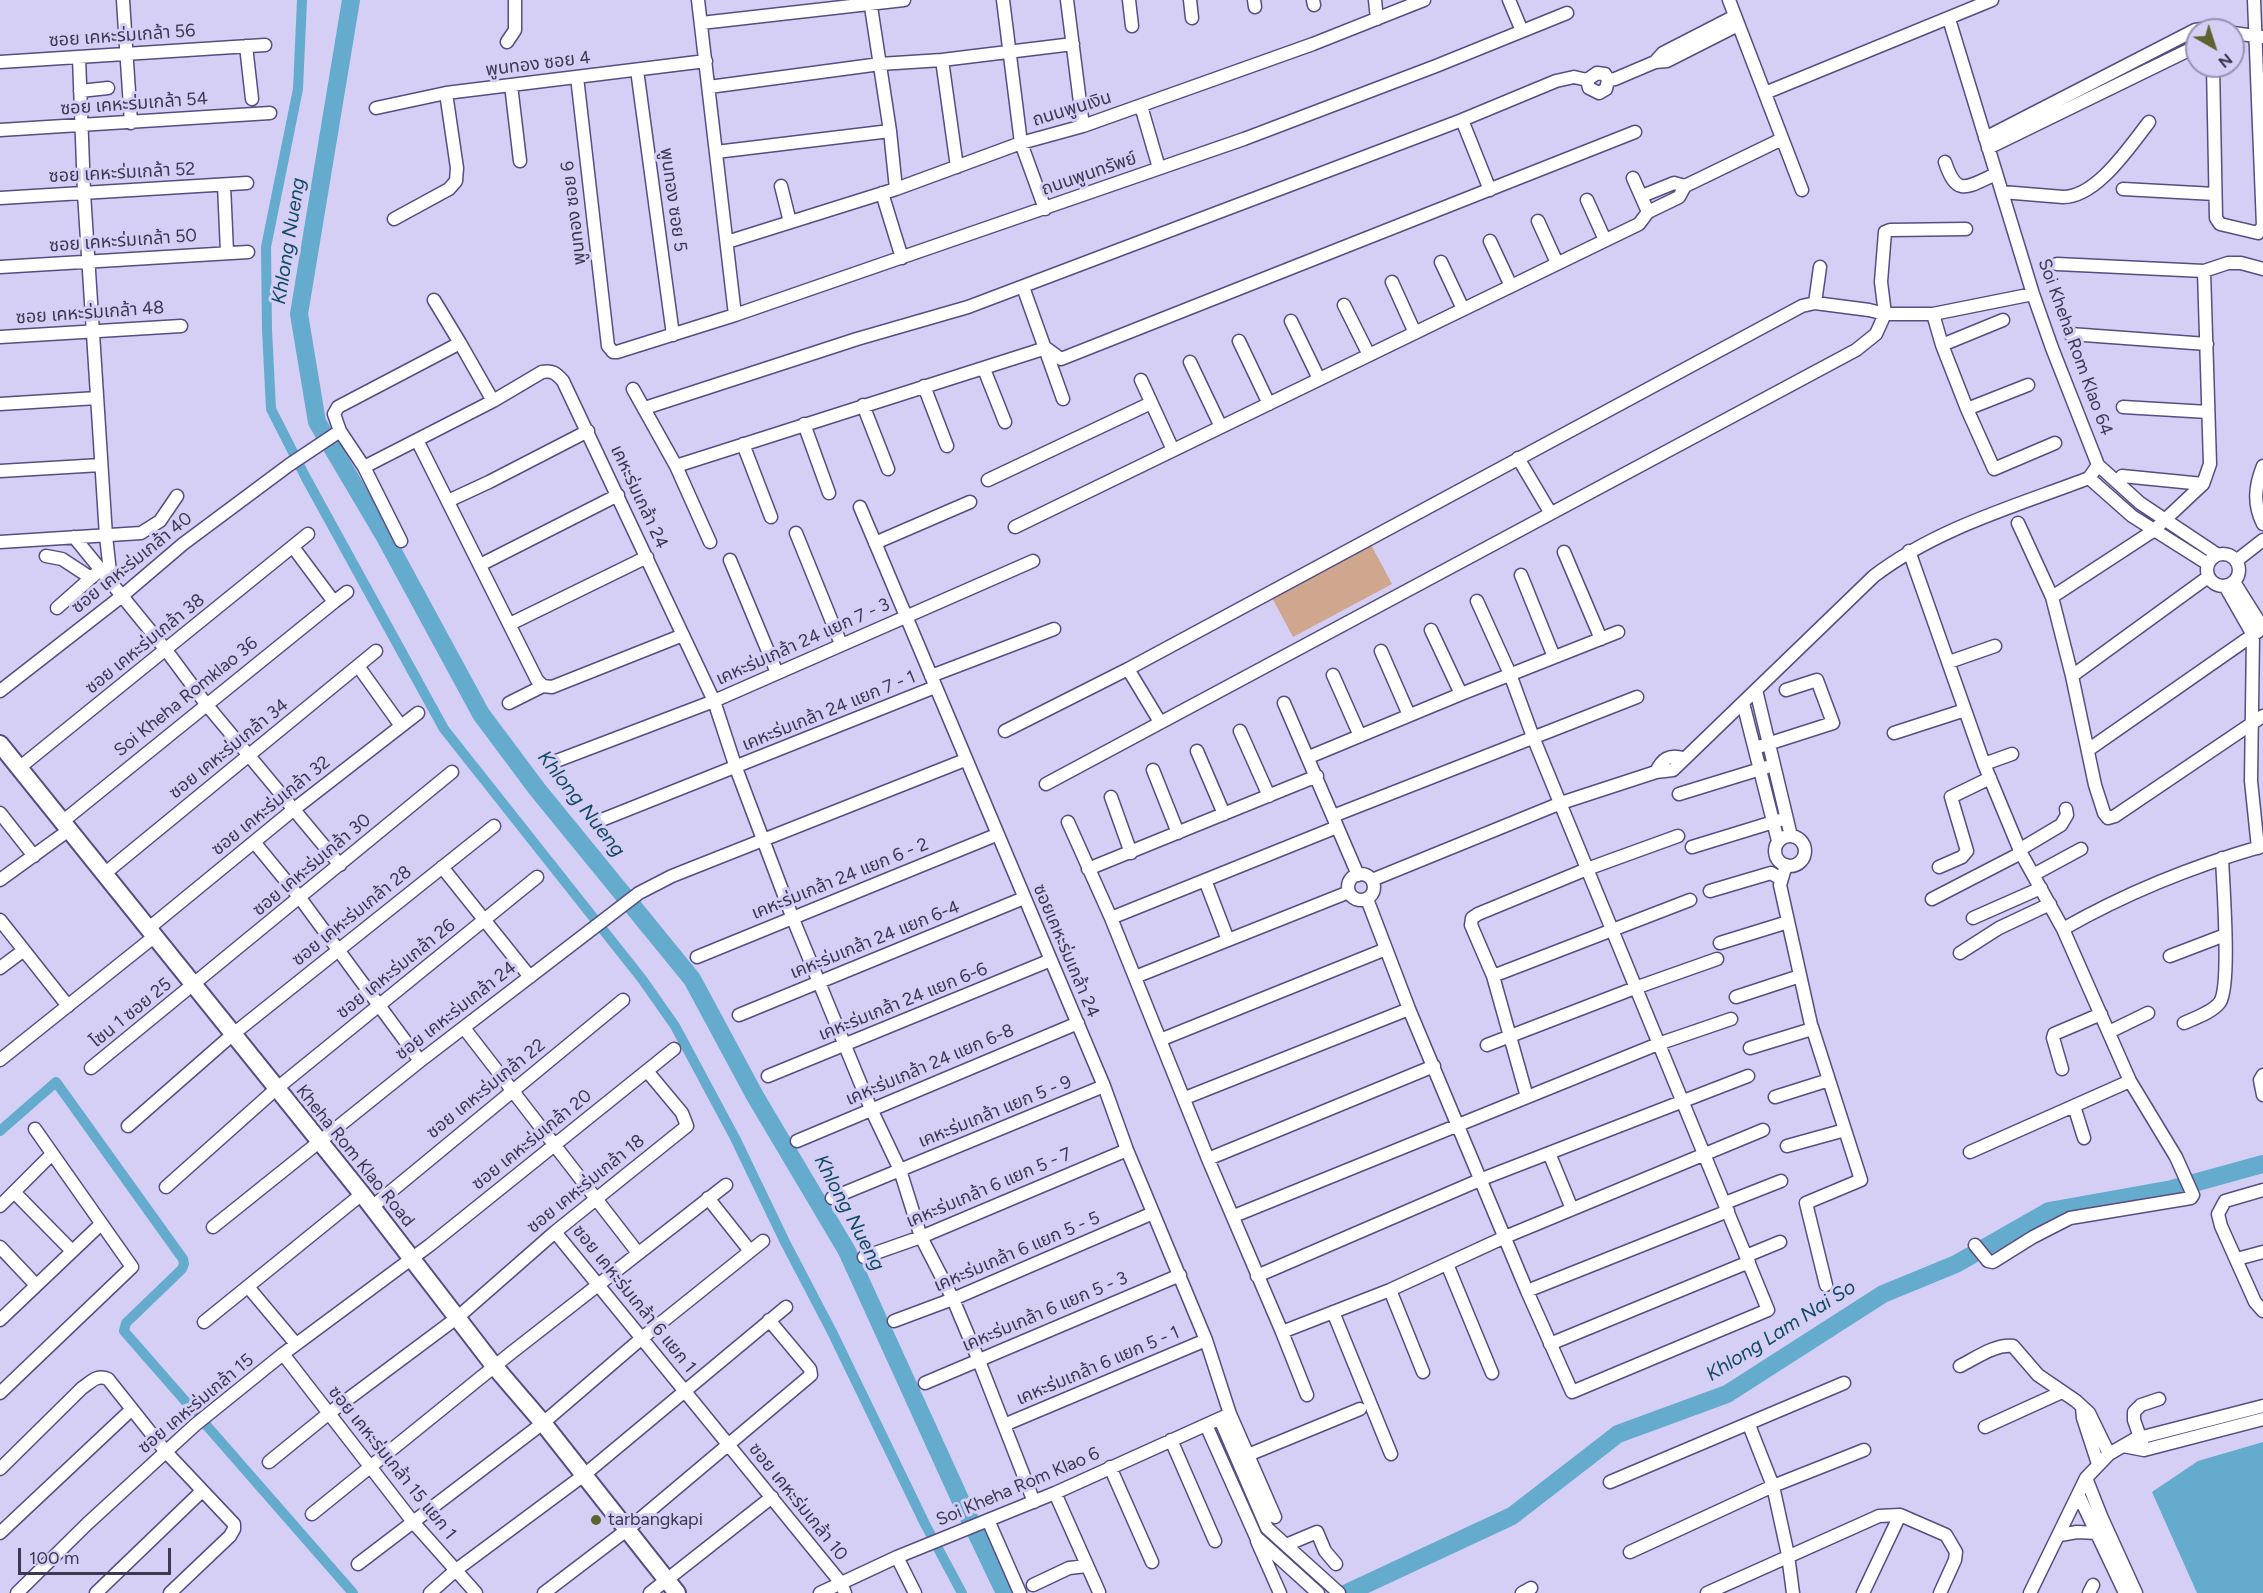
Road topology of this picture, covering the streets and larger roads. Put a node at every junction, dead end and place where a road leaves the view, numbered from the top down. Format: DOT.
graph roads {
  1 [pos="123,0"];
  2 [pos="515,0"];
  3 [pos="698,0"];
  4 [pos="904,0"];
  5 [pos="1004,0"];
  6 [pos="1067,0"];
  7 [pos="1129,0"];
  8 [pos="1190,0"];
  9 [pos="1375,0"];
  10 [pos="1424,0"];
  11 [pos="1509,0"];
  12 [pos="1729,0"];
  13 [pos="1992,0"];
  14 [pos="2254,0"];
  15 [pos="870,2"];
  16 [pos="1567,13"];
  17 [pos="1192,18"];
  18 [pos="1377,19"];
  19 [pos="1949,19"];
  20 [pos="1737,21"];
  21 [pos="701,23"];
  22 [pos="1132,26"];
  23 [pos="1522,31"];
  24 [pos="2245,35"];
  25 [pos="2185,36"];
  26 [pos="2260,37"];
  27 [pos="507,42"];
  28 [pos="1073,44"];
  29 [pos="265,45"];
  30 [pos="246,46"];
  31 [pos="2185,51"];
  32 [pos="1009,52"];
  33 [pos="126,54"];
  34 [pos="79,57"];
  35 [pos="942,60"];
  36 [pos="706,61"];
  37 [pos="0,62"];
  38 [pos="879,64"];
  39 [pos="637,70"];
  40 [pos="577,76"];
  41 [pos="2213,78"];
  42 [pos="2109,81"];
  43 [pos="511,85"];
  44 [pos="709,87"];
  45 [pos="108,88"];
  46 [pos="80,91"];
  47 [pos="446,93"];
  48 [pos="1765,93"];
  49 [pos="252,99"];
  50 [pos="1141,106"];
  51 [pos="376,108"];
  52 [pos="270,114"];
  53 [pos="1462,120"];
  54 [pos="2149,122"];
  55 [pos="131,123"];
  56 [pos="81,126"];
  57 [pos="1083,126"];
  58 [pos="0,130"];
  59 [pos="890,130"];
  60 [pos="1635,132"];
  61 [pos="1782,139"];
  62 [pos="1021,143"];
  63 [pos="1986,143"];
  64 [pos="716,152"];
  65 [pos="520,161"];
  66 [pos="1945,162"];
  67 [pos="957,167"];
  68 [pos="1159,168"];
  69 [pos="1996,174"];
  70 [pos="1633,178"];
  71 [pos="247,183"];
  72 [pos="224,185"];
  73 [pos="782,186"];
  74 [pos="1685,186"];
  75 [pos="896,189"];
  76 [pos="2123,189"];
  77 [pos="1490,190"];
  78 [pos="1802,190"];
  79 [pos="2002,192"];
  80 [pos="84,193"];
  81 [pos="882,193"];
  82 [pos="2215,194"];
  83 [pos="1642,196"];
  84 [pos="0,198"];
  85 [pos="1587,200"];
  86 [pos="1044,208"];
  87 [pos="1648,212"];
  88 [pos="394,219"];
  89 [pos="1538,221"];
  90 [pos="790,222"];
  91 [pos="1966,229"];
  92 [pos="1605,240"];
  93 [pos="1490,241"];
  94 [pos="726,242"];
  95 [pos="227,252"];
  96 [pos="248,252"];
  97 [pos="902,258"];
  98 [pos="88,261"];
  99 [pos="1441,262"];
  100 [pos="1557,263"];
  101 [pos="2057,264"];
  102 [pos="0,267"];
  103 [pos="1820,267"];
  104 [pos="2263,269"];
  105 [pos="2204,272"];
  106 [pos="1392,282"];
  107 [pos="1511,286"];
  108 [pos="1023,287"];
  109 [pos="2033,294"];
  110 [pos="434,300"];
  111 [pos="1815,303"];
  112 [pos="1344,305"];
  113 [pos="1463,309"];
  114 [pos="1885,314"];
  115 [pos="1933,314"];
  116 [pos="735,315"];
  117 [pos="2003,320"];
  118 [pos="1291,321"];
  119 [pos="182,326"];
  120 [pos="93,332"];
  121 [pos="1415,333"];
  122 [pos="2070,334"];
  123 [pos="674,335"];
  124 [pos="0,337"];
  125 [pos="1239,341"];
  126 [pos="460,343"];
  127 [pos="2207,344"];
  128 [pos="1942,345"];
  129 [pos="1046,348"];
  130 [pos="613,349"];
  131 [pos="1369,355"];
  132 [pos="1190,362"];
  133 [pos="984,369"];
  134 [pos="1319,379"];
  135 [pos="1141,380"];
  136 [pos="2028,385"];
  137 [pos="924,386"];
  138 [pos="633,389"];
  139 [pos="97,398"];
  140 [pos="1064,399"];
  141 [pos="493,401"];
  142 [pos="1151,403"];
  143 [pos="0,404"];
  144 [pos="1269,404"];
  145 [pos="863,405"];
  146 [pos="2123,407"];
  147 [pos="645,408"];
  148 [pos="1967,409"];
  149 [pos="2208,412"];
  150 [pos="1005,422"];
  151 [pos="804,424"];
  152 [pos="1221,427"];
  153 [pos="588,430"];
  154 [pos="339,431"];
  155 [pos="417,440"];
  156 [pos="2055,443"];
  157 [pos="743,444"];
  158 [pos="947,446"];
  159 [pos="1173,450"];
  160 [pos="1518,458"];
  161 [pos="101,465"];
  162 [pos="2098,465"];
  163 [pos="676,466"];
  164 [pos="2263,466"];
  165 [pos="364,467"];
  166 [pos="888,469"];
  167 [pos="0,471"];
  168 [pos="2122,476"];
  169 [pos="2089,478"];
  170 [pos="988,480"];
  171 [pos="2203,484"];
  172 [pos="829,493"];
  173 [pos="618,495"];
  174 [pos="177,496"];
  175 [pos="448,501"];
  176 [pos="970,502"];
  177 [pos="860,507"];
  178 [pos="1550,512"];
  179 [pos="771,517"];
  180 [pos="2165,520"];
  181 [pos="2018,523"];
  182 [pos="2263,524"];
  183 [pos="1015,527"];
  184 [pos="2153,531"];
  185 [pos="796,533"];
  186 [pos="308,534"];
  187 [pos="101,536"];
  188 [pos="74,537"];
  189 [pos="401,540"];
  190 [pos="2263,540"];
  191 [pos="0,542"];
  192 [pos="710,542"];
  193 [pos="875,543"];
  194 [pos="293,547"];
  195 [pos="1909,551"];
  196 [pos="1564,552"];
  197 [pos="46,556"];
  198 [pos="647,557"];
  199 [pos="2213,559"];
  200 [pos="730,560"];
  201 [pos="1034,561"];
  202 [pos="2236,561"];
  203 [pos="480,565"];
  204 [pos="101,569"];
  205 [pos="1521,575"];
  206 [pos="2208,577"];
  207 [pos="91,578"];
  208 [pos="111,581"];
  209 [pos="2230,584"];
  210 [pos="347,592"];
  211 [pos="122,596"];
  212 [pos="2052,597"];
  213 [pos="1477,601"];
  214 [pos="334,602"];
  215 [pos="57,608"];
  216 [pos="907,615"];
  217 [pos="510,624"];
  218 [pos="1054,629"];
  219 [pos="1431,630"];
  220 [pos="2260,631"];
  221 [pos="1618,632"];
  222 [pos="683,634"];
  223 [pos="1601,639"];
  224 [pos="841,644"];
  225 [pos="1995,646"];
  226 [pos="166,650"];
  227 [pos="376,651"];
  228 [pos="1381,651"];
  229 [pos="1554,657"];
  230 [pos="1949,662"];
  231 [pos="358,666"];
  232 [pos="1128,669"];
  233 [pos="777,673"];
  234 [pos="1510,674"];
  235 [pos="1333,675"];
  236 [pos="2073,676"];
  237 [pos="933,682"];
  238 [pos="543,686"];
  239 [pos="1756,690"];
  240 [pos="1786,690"];
  241 [pos="0,691"];
  242 [pos="1461,694"];
  243 [pos="1637,697"];
  244 [pos="714,701"];
  245 [pos="509,703"];
  246 [pos="1284,703"];
  247 [pos="1743,703"];
  248 [pos="206,704"];
  249 [pos="1965,710"];
  250 [pos="418,713"];
  251 [pos="1409,716"];
  252 [pos="2263,716"];
  253 [pos="1160,722"];
  254 [pos="2251,725"];
  255 [pos="401,726"];
  256 [pos="1005,731"];
  257 [pos="1240,731"];
  258 [pos="1894,733"];
  259 [pos="1360,736"];
  260 [pos="1533,737"];
  261 [pos="0,744"];
  262 [pos="1769,744"];
  263 [pos="1755,748"];
  264 [pos="2088,750"];
  265 [pos="1197,751"];
  266 [pos="2012,754"];
  267 [pos="248,756"];
  268 [pos="1309,757"];
  269 [pos="1683,758"];
  270 [pos="965,760"];
  271 [pos="551,763"];
  272 [pos="1984,764"];
  273 [pos="1774,765"];
  274 [pos="19,768"];
  275 [pos="736,768"];
  276 [pos="1153,770"];
  277 [pos="1760,770"];
  278 [pos="452,772"];
  279 [pos="1656,772"];
  280 [pos="1317,776"];
  281 [pos="1990,778"];
  282 [pos="1046,784"];
  283 [pos="1679,794"];
  284 [pos="1269,796"];
  285 [pos="1111,797"];
  286 [pos="1561,803"];
  287 [pos="2066,809"];
  288 [pos="293,810"];
  289 [pos="0,813"];
  290 [pos="1224,814"];
  291 [pos="1786,818"];
  292 [pos="599,821"];
  293 [pos="1335,821"];
  294 [pos="1068,822"];
  295 [pos="1773,822"];
  296 [pos="65,826"];
  297 [pos="494,826"];
  298 [pos="1178,833"];
  299 [pos="996,835"];
  300 [pos="1791,836"];
  301 [pos="1678,837"];
  302 [pos="764,840"];
  303 [pos="1778,841"];
  304 [pos="254,842"];
  305 [pos="1692,847"];
  306 [pos="2260,847"];
  307 [pos="2080,849"];
  308 [pos="2020,852"];
  309 [pos="1131,853"];
  310 [pos="34,855"];
  311 [pos="2222,858"];
  312 [pos="340,865"];
  313 [pos="1786,865"];
  314 [pos="442,867"];
  315 [pos="1939,867"];
  316 [pos="1088,869"];
  317 [pos="1587,869"];
  318 [pos="104,874"];
  319 [pos="1358,875"];
  320 [pos="2033,875"];
  321 [pos="537,877"];
  322 [pos="1781,879"];
  323 [pos="0,880"];
  324 [pos="1205,880"];
  325 [pos="1372,880"];
  326 [pos="2041,888"];
  327 [pos="1710,891"];
  328 [pos="1349,892"];
  329 [pos="300,898"];
  330 [pos="1024,898"];
  331 [pos="1367,899"];
  332 [pos="1690,900"];
  333 [pos="1932,900"];
  334 [pos="2050,904"];
  335 [pos="1111,918"];
  336 [pos="1973,918"];
  337 [pos="793,919"];
  338 [pos="0,920"];
  339 [pos="484,921"];
  340 [pos="1788,922"];
  341 [pos="1611,929"];
  342 [pos="2063,929"];
  343 [pos="152,932"];
  344 [pos="2225,934"];
  345 [pos="1228,940"];
  346 [pos="1720,943"];
  347 [pos="1386,949"];
  348 [pos="24,950"];
  349 [pos="339,950"];
  350 [pos="1960,953"];
  351 [pos="2170,956"];
  352 [pos="697,957"];
  353 [pos="1717,959"];
  354 [pos="1052,960"];
  355 [pos="0,968"];
  356 [pos="1493,976"];
  357 [pos="1800,976"];
  358 [pos="530,977"];
  359 [pos="1135,977"];
  360 [pos="819,982"];
  361 [pos="194,985"];
  362 [pos="1635,987"];
  363 [pos="1736,997"];
  364 [pos="623,1000"];
  365 [pos="68,1006"];
  366 [pos="379,1006"];
  367 [pos="1409,1009"];
  368 [pos="2148,1013"];
  369 [pos="2101,1014"];
  370 [pos="739,1015"];
  371 [pos="1731,1019"];
  372 [pos="1078,1023"];
  373 [pos="2184,1023"];
  374 [pos="1812,1027"];
  375 [pos="464,1028"];
  376 [pos="2109,1032"];
  377 [pos="232,1035"];
  378 [pos="1510,1036"];
  379 [pos="1160,1040"];
  380 [pos="1658,1044"];
  381 [pos="847,1045"];
  382 [pos="1487,1045"];
  383 [pos="1750,1048"];
  384 [pos="674,1049"];
  385 [pos="0,1060"];
  386 [pos="420,1061"];
  387 [pos="1434,1066"];
  388 [pos="91,1068"];
  389 [pos="2062,1069"];
  390 [pos="647,1071"];
  391 [pos="2263,1075"];
  392 [pos="768,1076"];
  393 [pos="1748,1076"];
  394 [pos="1829,1080"];
  395 [pos="2130,1081"];
  396 [pos="1104,1086"];
  397 [pos="276,1089"];
  398 [pos="511,1090"];
  399 [pos="2263,1095"];
  400 [pos="1527,1096"];
  401 [pos="1775,1096"];
  402 [pos="1185,1098"];
  403 [pos="1682,1101"];
  404 [pos="2074,1106"];
  405 [pos="872,1109"];
  406 [pos="1458,1124"];
  407 [pos="128,1126"];
  408 [pos="35,1129"];
  409 [pos="1763,1130"];
  410 [pos="1845,1130"];
  411 [pos="2084,1138"];
  412 [pos="797,1141"];
  413 [pos="319,1142"];
  414 [pos="554,1145"];
  415 [pos="1787,1146"];
  416 [pos="1127,1150"];
  417 [pos="1970,1152"];
  418 [pos="1549,1153"];
  419 [pos="52,1154"];
  420 [pos="1704,1154"];
  421 [pos="1208,1159"];
  422 [pos="900,1170"];
  423 [pos="1482,1179"];
  424 [pos="1781,1181"];
  425 [pos="726,1185"];
  426 [pos="166,1187"];
  427 [pos="2263,1190"];
  428 [pos="14,1192"];
  429 [pos="596,1198"];
  430 [pos="708,1198"];
  431 [pos="832,1198"];
  432 [pos="367,1201"];
  433 [pos="0,1206"];
  434 [pos="1726,1207"];
  435 [pos="1572,1209"];
  436 [pos="1153,1213"];
  437 [pos="1234,1216"];
  438 [pos="101,1224"];
  439 [pos="213,1227"];
  440 [pos="555,1232"];
  441 [pos="921,1237"];
  442 [pos="1505,1237"];
  443 [pos="763,1241"];
  444 [pos="1780,1242"];
  445 [pos="1975,1246"];
  446 [pos="0,1247"];
  447 [pos="72,1251"];
  448 [pos="750,1251"];
  449 [pos="2263,1252"];
  450 [pos="638,1253"];
  451 [pos="411,1257"];
  452 [pos="864,1257"];
  453 [pos="1748,1259"];
  454 [pos="2237,1259"];
  455 [pos="1448,1264"];
  456 [pos="1180,1275"];
  457 [pos="1257,1276"];
  458 [pos="598,1284"];
  459 [pos="36,1285"];
  460 [pos="1826,1285"];
  461 [pos="249,1288"];
  462 [pos="1390,1290"];
  463 [pos="1527,1291"];
  464 [pos="953,1299"];
  465 [pos="786,1307"];
  466 [pos="2263,1311"];
  467 [pos="1332,1312"];
  468 [pos="1,1317"];
  469 [pos="458,1317"];
  470 [pos="770,1320"];
  471 [pos="894,1321"];
  472 [pos="204,1322"];
  473 [pos="1282,1332"];
  474 [pos="642,1338"];
  475 [pos="1206,1341"];
  476 [pos="296,1344"];
  477 [pos="1550,1344"];
  478 [pos="284,1354"];
  479 [pos="979,1361"];
  480 [pos="1960,1366"];
  481 [pos="495,1367"];
  482 [pos="1423,1372"];
  483 [pos="1492,1372"];
  484 [pos="925,1383"];
  485 [pos="1844,1383"];
  486 [pos="1,1389"];
  487 [pos="684,1390"];
  488 [pos="2062,1392"];
  489 [pos="1307,1395"];
  490 [pos="2159,1399"];
  491 [pos="2263,1406"];
  492 [pos="2082,1407"];
  493 [pos="132,1408"];
  494 [pos="1360,1409"];
  495 [pos="328,1414"];
  496 [pos="1225,1417"];
  497 [pos="2263,1419"];
  498 [pos="543,1423"];
  499 [pos="1004,1425"];
  500 [pos="1206,1425"];
  501 [pos="1749,1425"];
  502 [pos="1985,1427"];
  503 [pos="1171,1440"];
  504 [pos="727,1444"];
  505 [pos="2142,1444"];
  506 [pos="1864,1450"];
  507 [pos="166,1452"];
  508 [pos="1391,1454"];
  509 [pos="2109,1454"];
  510 [pos="1248,1455"];
  511 [pos="269,1462"];
  512 [pos="2098,1464"];
  513 [pos="1110,1467"];
  514 [pos="370,1468"];
  515 [pos="0,1469"];
  516 [pos="584,1475"];
  517 [pos="2086,1478"];
  518 [pos="1610,1482"];
  519 [pos="1773,1486"];
  520 [pos="202,1491"];
  521 [pos="1055,1493"];
  522 [pos="2079,1496"];
  523 [pos="772,1497"];
  524 [pos="1034,1502"];
  525 [pos="312,1514"];
  526 [pos="1900,1515"];
  527 [pos="1275,1517"];
  528 [pos="413,1522"];
  529 [pos="985,1522"];
  530 [pos="627,1529"];
  531 [pos="0,1533"];
  532 [pos="2097,1533"];
  533 [pos="2060,1535"];
  534 [pos="1256,1537"];
  535 [pos="1215,1541"];
  536 [pos="1281,1541"];
  537 [pos="1268,1548"];
  538 [pos="1630,1552"];
  539 [pos="1788,1555"];
  540 [pos="897,1557"];
  541 [pos="1152,1562"];
  542 [pos="358,1564"];
  543 [pos="1336,1564"];
  544 [pos="1088,1566"];
  545 [pos="456,1570"];
  546 [pos="667,1579"];
  547 [pos="1033,1585"];
  548 [pos="843,1588"];
  549 [pos="1099,1592"];
  550 [pos="17,1593"];
  551 [pos="96,1593"];
  552 [pos="170,1593"];
  553 [pos="430,1593"];
  554 [pos="476,1593"];
  555 [pos="544,1593"];
  556 [pos="650,1593"];
  557 [pos="677,1593"];
  558 [pos="820,1593"];
  559 [pos="915,1593"];
  560 [pos="1020,1593"];
  561 [pos="1280,1593"];
  562 [pos="1318,1593"];
  563 [pos="1340,1593"];
  564 [pos="1707,1593"];
  565 [pos="1793,1593"];
  566 [pos="1863,1593"];
  567 [pos="1940,1593"];
  568 [pos="2030,1593"];
  569 [pos="2125,1593"];
  570 [pos="2136,1593"];
  1 -- 33 [label="street"];
  2 -- 27 [label="street"];
  3 -- 21 [label="street"];
  4 -- 15 [label="street"];
  5 -- 32 [label="street"];
  6 -- 28 [label="street"];
  7 -- 22 [label="street"];
  8 -- 17 [label="street"];
  9 -- 18 [label="street"];
  10 -- 18 [label="street, ถนนพูนเงิน"];
  11 -- 23 [label="street"];
  12 -- 20 [label="street"];
  13 -- 19 [label="street"];
  14 -- 26 [label="street"];
  15 -- 21 [label="street"];
  15 -- 38 [label="street"];
  16 -- 23 [label="street, ถนนพูนทรัพย์"];
  18 -- 50 [label="street, ถนนพูนเงิน"];
  19 -- 48 [label="street"];
  19 -- 63 [label="street, Soi Kheha Rom Klao 64"];
  20 -- 48 [label="street"];
  20 -- 53 [label="street"];
  21 -- 36 [label="street"];
  23 -- 68 [label="street, ถนนพูนทรัพย์"];
  24 -- 26 [label="street"];
  25 -- 42 [label="street"];
  26 -- 82 [label="street"];
  28 -- 32 [label="street"];
  28 -- 57 [label="street"];
  29 -- 30 [label="street, ซอย เคหะร่มเกล้า 56"];
  30 -- 33 [label="street, ซอย เคหะร่มเกล้า 56"];
  30 -- 49 [label="street"];
  31 -- 42 [label="street"];
  32 -- 35 [label="street"];
  32 -- 62 [label="street"];
  33 -- 34 [label="street, ซอย เคหะร่มเกล้า 56"];
  33 -- 55 [label="street"];
  34 -- 37 [label="street, ซอย เคหะร่มเกล้า 56"];
  34 -- 46 [label="street"];
  35 -- 38 [label="street"];
  35 -- 67 [label="street"];
  36 -- 39 [label="street, พูนทอง ซอย 4"];
  36 -- 44 [label="street"];
  38 -- 44 [label="street"];
  38 -- 59 [label="street"];
  39 -- 40 [label="street, พูนทอง ซอย 4"];
  39 -- 123 [label="street, พูนทอง ซอย 5"];
  40 -- 43 [label="street, พูนทอง ซอย 4"];
  40 -- 130 [label="street, พูนทอง ซอย 6"];
  41 -- 82 [label="street"];
  42 -- 63 [label="street"];
  43 -- 47 [label="street, พูนทอง ซอย 4"];
  43 -- 65 [label="street"];
  44 -- 64 [label="street"];
  45 -- 46 [label="street"];
  46 -- 56 [label="street"];
  47 -- 51 [label="street, พูนทอง ซอย 4"];
  47 -- 88 [label="street"];
  48 -- 61 [label="street"];
  50 -- 57 [label="street, ถนนพูนเงิน"];
  50 -- 68 [label="street"];
  52 -- 55 [label="street, ซอย เคหะร่มเกล้า 54"];
  53 -- 77 [label="street"];
  53 -- 108 [label="street"];
  54 -- 79 [label="street"];
  55 -- 56 [label="street, ซอย เคหะร่มเกล้า 54"];
  56 -- 58 [label="street, ซอย เคหะร่มเกล้า 54"];
  56 -- 80 [label="street"];
  57 -- 62 [label="street, ถนนพูนเงิน"];
  59 -- 64 [label="street"];
  59 -- 75 [label="street"];
  60 -- 77 [label="street"];
  61 -- 74 [label="street"];
  61 -- 78 [label="street"];
  62 -- 67 [label="street, ถนนพูนเงิน"];
  62 -- 86 [label="street"];
  63 -- 69 [label="street, Soi Kheha Rom Klao 64"];
  64 -- 94 [label="street"];
  66 -- 69 [label="street"];
  67 -- 75 [label="street, ถนนพูนเงิน"];
  68 -- 86 [label="street, ถนนพูนทรัพย์"];
  69 -- 79 [label="street, Soi Kheha Rom Klao 64"];
  70 -- 83 [label="street"];
  71 -- 72 [label="street, ซอย เคหะร่มเกล้า 52"];
  72 -- 80 [label="street, ซอย เคหะร่มเกล้า 52"];
  72 -- 95 [label="street"];
  73 -- 90 [label="street"];
  74 -- 83 [label="street"];
  74 -- 87 [label="street"];
  75 -- 81 [label="street, ถนนพูนเงิน"];
  76 -- 82 [label="street"];
  77 -- 129 [label="street"];
  79 -- 109 [label="street, Soi Kheha Rom Klao 64"];
  80 -- 84 [label="street, ซอย เคหะร่มเกล้า 52"];
  80 -- 98 [label="street"];
  81 -- 90 [label="street, ถนนพูนเงิน"];
  81 -- 97 [label="street"];
  83 -- 87 [label="street"];
  85 -- 92 [label="street"];
  86 -- 97 [label="street, ถนนพูนทรัพย์"];
  87 -- 92 [label="street"];
  89 -- 100 [label="street"];
  90 -- 94 [label="street, ถนนพูนเงิน"];
  91 -- 114 [label="street"];
  92 -- 100 [label="street"];
  93 -- 107 [label="street"];
  94 -- 116 [label="street"];
  95 -- 96 [label="street, ซอย เคหะร่มเกล้า 50"];
  95 -- 98 [label="street, ซอย เคหะร่มเกล้า 50"];
  97 -- 116 [label="street, ถนนพูนทรัพย์"];
  98 -- 102 [label="street, ซอย เคหะร่มเกล้า 50"];
  98 -- 120 [label="street"];
  99 -- 113 [label="street"];
  100 -- 107 [label="street"];
  101 -- 105 [label="street"];
  103 -- 111 [label="street"];
  104 -- 105 [label="street"];
  105 -- 127 [label="street"];
  106 -- 121 [label="street"];
  107 -- 113 [label="street"];
  108 -- 129 [label="street"];
  108 -- 147 [label="street"];
  109 -- 115 [label="street"];
  109 -- 162 [label="street, Soi Kheha Rom Klao 64"];
  110 -- 126 [label="street"];
  111 -- 114 [label="street"];
  111 -- 160 [label="street"];
  112 -- 131 [label="street"];
  113 -- 121 [label="street"];
  114 -- 115 [label="street"];
  114 -- 178 [label="street"];
  115 -- 128 [label="street"];
  116 -- 123 [label="street, ถนนพูนทรัพย์"];
  117 -- 128 [label="street"];
  118 -- 134 [label="street"];
  119 -- 120 [label="street, ซอย เคหะร่มเกล้า 48"];
  120 -- 124 [label="street, ซอย เคหะร่มเกล้า 48"];
  120 -- 139 [label="street"];
  121 -- 131 [label="street"];
  122 -- 127 [label="street"];
  123 -- 130 [label="street, ถนนพูนทรัพย์"];
  125 -- 144 [label="street"];
  126 -- 141 [label="street"];
  126 -- 154 [label="street"];
  127 -- 149 [label="street"];
  128 -- 148 [label="street"];
  129 -- 133 [label="street"];
  129 -- 140 [label="street"];
  131 -- 134 [label="street"];
  132 -- 152 [label="street"];
  133 -- 137 [label="street"];
  133 -- 150 [label="street"];
  134 -- 144 [label="street"];
  135 -- 142 [label="street"];
  136 -- 148 [label="street"];
  137 -- 145 [label="street"];
  137 -- 158 [label="street"];
  138 -- 147 [label="street"];
  139 -- 143 [label="street"];
  139 -- 161 [label="street"];
  141 -- 153 [label="street, เคหะร่มเกล้า 24"];
  141 -- 155 [label="street, เคหะร่มเกล้า 24"];
  142 -- 159 [label="street"];
  142 -- 170 [label="street"];
  144 -- 152 [label="street"];
  145 -- 151 [label="street"];
  145 -- 166 [label="street"];
  146 -- 149 [label="street"];
  147 -- 163 [label="street"];
  148 -- 156 [label="street"];
  149 -- 171 [label="street"];
  151 -- 157 [label="street"];
  151 -- 172 [label="street"];
  152 -- 159 [label="street"];
  153 -- 173 [label="street, เคหะร่มเกล้า 24"];
  153 -- 175 [label="street"];
  154 -- 165 [label="street"];
  154 -- 211 [label="street, ซอย เคหะร่มเกล้า 40"];
  155 -- 165 [label="street, เคหะร่มเกล้า 24"];
  155 -- 175 [label="street"];
  157 -- 163 [label="street"];
  157 -- 179 [label="street"];
  159 -- 183 [label="street"];
  160 -- 178 [label="street"];
  160 -- 232 [label="street"];
  161 -- 167 [label="street"];
  161 -- 187 [label="street"];
  162 -- 169 [label="street, Soi Kheha Rom Klao 64"];
  162 -- 180 [label="street"];
  163 -- 192 [label="street"];
  164 -- 182 [label="street"];
  165 -- 189 [label="street"];
  168 -- 171 [label="street"];
  169 -- 184 [label="street"];
  169 -- 195 [label="street"];
  171 -- 180 [label="street"];
  173 -- 198 [label="street, เคหะร่มเกล้า 24"];
  173 -- 203 [label="street"];
  174 -- 187 [label="street"];
  175 -- 203 [label="street"];
  176 -- 193 [label="street"];
  177 -- 193 [label="street, ซอยเคหะร่มเกล้า 24"];
  178 -- 253 [label="street"];
  180 -- 184 [label="street"];
  180 -- 199 [label="street"];
  181 -- 212 [label="street"];
  184 -- 199 [label="street"];
  184 -- 212 [label="street"];
  185 -- 224 [label="street"];
  186 -- 194 [label="street, ซอย เคหะร่มเกล้า 38"];
  187 -- 188 [label="street"];
  187 -- 208 [label="street"];
  188 -- 191 [label="street"];
  188 -- 204 [label="street"];
  190 -- 202 [label="street"];
  193 -- 216 [label="street, ซอยเคหะร่มเกล้า 24"];
  194 -- 214 [label="street"];
  194 -- 226 [label="street, ซอย เคหะร่มเกล้า 38"];
  195 -- 230 [label="street"];
  195 -- 239 [label="street"];
  196 -- 223 [label="street"];
  197 -- 207 [label="street"];
  198 -- 217 [label="street"];
  198 -- 222 [label="street, เคหะร่มเกล้า 24"];
  199 -- 202 [label="street"];
  199 -- 206 [label="street"];
  200 -- 233 [label="street"];
  201 -- 216 [label="street, เคหะร่มเกล้า 24 แยก 7 - 3"];
  202 -- 209 [label="street"];
  203 -- 217 [label="street"];
  204 -- 207 [label="street"];
  204 -- 208 [label="street"];
  205 -- 229 [label="street"];
  206 -- 209 [label="street"];
  206 -- 236 [label="street"];
  207 -- 215 [label="street"];
  208 -- 211 [label="street"];
  209 -- 220 [label="street"];
  210 -- 214 [label="street, Soi Kheha Romklao 36"];
  211 -- 226 [label="street"];
  211 -- 241 [label="street, ซอย เคหะร่มเกล้า 40"];
  212 -- 236 [label="street"];
  213 -- 234 [label="street"];
  214 -- 248 [label="street, Soi Kheha Romklao 36"];
  216 -- 224 [label="street, เคหะร่มเกล้า 24 แยก 7 - 3"];
  216 -- 237 [label="street, ซอยเคหะร่มเกล้า 24"];
  217 -- 238 [label="street"];
  218 -- 237 [label="street, เคหะร่มเกล้า 24 แยก 7 - 1"];
  219 -- 242 [label="street"];
  220 -- 254 [label="street"];
  220 -- 264 [label="street"];
  221 -- 223 [label="street"];
  222 -- 238 [label="street"];
  222 -- 244 [label="street, เคหะร่มเกล้า 24"];
  223 -- 229 [label="street"];
  224 -- 233 [label="street, เคหะร่มเกล้า 24 แยก 7 - 3"];
  225 -- 230 [label="street"];
  226 -- 248 [label="street"];
  226 -- 274 [label="street, ซอย เคหะร่มเกล้า 38"];
  227 -- 231 [label="street, ซอย เคหะร่มเกล้า 34"];
  228 -- 251 [label="street"];
  229 -- 234 [label="street"];
  230 -- 249 [label="street"];
  231 -- 255 [label="street"];
  231 -- 267 [label="street, ซอย เคหะร่มเกล้า 34"];
  232 -- 253 [label="street"];
  232 -- 256 [label="street"];
  233 -- 244 [label="street, เคหะร่มเกล้า 24 แยก 7 - 3"];
  234 -- 242 [label="street"];
  234 -- 260 [label="street"];
  235 -- 259 [label="street"];
  236 -- 264 [label="street"];
  237 -- 270 [label="street, ซอยเคหะร่มเกล้า 24"];
  237 -- 275 [label="street, เคหะร่มเกล้า 24 แยก 7 - 1"];
  238 -- 245 [label="street"];
  239 -- 247 [label="street"];
  239 -- 262 [label="street"];
  240 -- 262 [label="street"];
  242 -- 251 [label="street"];
  243 -- 260 [label="street"];
  244 -- 271 [label="street, เคหะร่มเกล้า 24 แยก 7 - 3"];
  244 -- 275 [label="street, เคหะร่มเกล้า 24"];
  246 -- 268 [label="street"];
  247 -- 263 [label="street"];
  247 -- 269 [label="street"];
  248 -- 267 [label="street"];
  248 -- 296 [label="street, Soi Kheha Romklao 36"];
  249 -- 258 [label="street"];
  249 -- 272 [label="street"];
  250 -- 255 [label="street, ซอย เคหะร่มเกล้า 32"];
  251 -- 259 [label="street"];
  252 -- 254 [label="street"];
  253 -- 282 [label="street"];
  254 -- 264 [label="street"];
  254 -- 306 [label="street"];
  255 -- 288 [label="street, ซอย เคหะร่มเกล้า 32"];
  257 -- 284 [label="street"];
  259 -- 268 [label="street"];
  260 -- 286 [label="street"];
  260 -- 293 [label="street"];
  261 -- 274 [label="street, Kheha Rom Klao Road"];
  262 -- 263 [label="street"];
  262 -- 273 [label="street"];
  263 -- 277 [label="street"];
  265 -- 290 [label="street"];
  266 -- 272 [label="street"];
  267 -- 288 [label="street"];
  267 -- 318 [label="street, ซอย เคหะร่มเกล้า 34"];
  268 -- 280 [label="street"];
  269 -- 279 [label="street"];
  269 -- 279 [label="street"];
  270 -- 299 [label="street, ซอยเคหะร่มเกล้า 24"];
  270 -- 302 [label="street, ซอย เคหะร่มเกล้า 24"];
  272 -- 281 [label="street"];
  273 -- 277 [label="street"];
  273 -- 291 [label="street"];
  274 -- 296 [label="street, Kheha Rom Klao Road"];
  275 -- 292 [label="street, เคหะร่มเกล้า 24 แยก 7 - 1"];
  275 -- 302 [label="street, เคหะร่มเกล้า 24"];
  276 -- 298 [label="street"];
  277 -- 283 [label="street"];
  277 -- 295 [label="street"];
  278 -- 312 [label="street, ซอย เคหะร่มเกล้า 30"];
  279 -- 286 [label="street"];
  280 -- 284 [label="street"];
  280 -- 293 [label="street"];
  281 -- 308 [label="street"];
  281 -- 315 [label="street"];
  284 -- 290 [label="street"];
  285 -- 309 [label="street"];
  286 -- 317 [label="street"];
  286 -- 325 [label="street"];
  287 -- 308 [label="street"];
  288 -- 304 [label="street, ซอย เคหะร่มเกล้า 32"];
  288 -- 312 [label="street"];
  289 -- 310 [label="street"];
  290 -- 298 [label="street"];
  291 -- 295 [label="street"];
  291 -- 300 [label="street"];
  293 -- 319 [label="street"];
  293 -- 324 [label="street"];
  294 -- 316 [label="street"];
  295 -- 303 [label="street"];
  295 -- 305 [label="street"];
  296 -- 310 [label="street, Soi Kheha Romklao 36"];
  296 -- 318 [label="street, Kheha Rom Klao Road"];
  297 -- 314 [label="street, ซอย เคหะร่มเกล้า 28"];
  298 -- 309 [label="street"];
  299 -- 330 [label="street, ซอยเคหะร่มเกล้า 24"];
  299 -- 337 [label="street, เคหะร่มเกล้า 24 แยก 6 - 2"];
  300 -- 303 [label="street"];
  300 -- 313 [label="street"];
  301 -- 317 [label="street"];
  302 -- 337 [label="street, เคหะร่มเกล้า 24"];
  302 -- 358 [label="street, ซอย เคหะร่มเกล้า 24"];
  303 -- 313 [label="street"];
  304 -- 329 [label="street"];
  304 -- 343 [label="street, ซอย เคหะร่มเกล้า 32"];
  306 -- 311 [label="street"];
  307 -- 320 [label="street"];
  308 -- 320 [label="street"];
  308 -- 333 [label="street"];
  309 -- 316 [label="street"];
  310 -- 323 [label="street, Soi Kheha Romklao 36"];
  311 -- 342 [label="street"];
  311 -- 344 [label="street"];
  312 -- 329 [label="street, ซอย เคหะร่มเกล้า 30"];
  313 -- 322 [label="street"];
  314 -- 339 [label="street"];
  314 -- 349 [label="street, ซอย เคหะร่มเกล้า 28"];
  316 -- 335 [label="street"];
  317 -- 341 [label="street"];
  317 -- 356 [label="street"];
  318 -- 343 [label="street, Kheha Rom Klao Road"];
  319 -- 325 [label="street"];
  319 -- 328 [label="street"];
  320 -- 326 [label="street"];
  321 -- 339 [label="street, ซอย เคหะร่มเกล้า 26"];
  322 -- 327 [label="street"];
  322 -- 340 [label="street"];
  324 -- 335 [label="street"];
  324 -- 345 [label="street"];
  325 -- 331 [label="street"];
  326 -- 334 [label="street"];
  326 -- 336 [label="street"];
  328 -- 331 [label="street"];
  328 -- 345 [label="street"];
  329 -- 349 [label="street"];
  329 -- 361 [label="street, ซอย เคหะร่มเกล้า 30"];
  330 -- 354 [label="street, ซอยเคหะร่มเกล้า 24"];
  330 -- 360 [label="street, เคหะร่มเกล้า 24 แยก 6-4"];
  331 -- 347 [label="street"];
  332 -- 341 [label="street"];
  334 -- 342 [label="street"];
  334 -- 350 [label="street"];
  335 -- 359 [label="street"];
  337 -- 352 [label="street, เคหะร่มเกล้า 24 แยก 6 - 2"];
  337 -- 360 [label="street, เคหะร่มเกล้า 24"];
  338 -- 348 [label="street"];
  339 -- 358 [label="street"];
  339 -- 366 [label="street, ซอย เคหะร่มเกล้า 26"];
  340 -- 346 [label="street"];
  340 -- 357 [label="street"];
  341 -- 356 [label="street"];
  341 -- 362 [label="street"];
  342 -- 369 [label="street"];
  343 -- 361 [label="street, Kheha Rom Klao Road"];
  343 -- 365 [label="street, ซอย เคหะร่มเกล้า 32"];
  344 -- 351 [label="street"];
  344 -- 373 [label="street"];
  345 -- 359 [label="street"];
  347 -- 367 [label="street"];
  347 -- 379 [label="street"];
  348 -- 355 [label="street"];
  348 -- 365 [label="street"];
  349 -- 366 [label="street"];
  349 -- 377 [label="street, ซอย เคหะร่มเกล้า 28"];
  353 -- 362 [label="street"];
  354 -- 372 [label="street, ซอยเคหะร่มเกล้า 24"];
  354 -- 381 [label="street, เคหะร่มเกล้า 24 แยก 6-6"];
  356 -- 378 [label="street"];
  357 -- 363 [label="street"];
  357 -- 374 [label="street"];
  358 -- 375 [label="street, ซอย เคหะร่มเกล้า 24"];
  359 -- 379 [label="street"];
  360 -- 370 [label="street, เคหะร่มเกล้า 24 แยก 6-4"];
  360 -- 381 [label="street, เคหะร่มเกล้า 24"];
  361 -- 377 [label="street, Kheha Rom Klao Road"];
  361 -- 388 [label="street, โซน 1 ซอย 25"];
  362 -- 378 [label="street"];
  362 -- 380 [label="street"];
  364 -- 398 [label="street, ซอย เคหะร่มเกล้า 22"];
  365 -- 385 [label="street, ซอย เคหะร่มเกล้า 32"];
  366 -- 386 [label="street"];
  366 -- 397 [label="street, ซอย เคหะร่มเกล้า 26"];
  367 -- 387 [label="street"];
  367 -- 402 [label="street"];
  368 -- 376 [label="street"];
  369 -- 376 [label="street"];
  369 -- 389 [label="street"];
  371 -- 380 [label="street"];
  372 -- 396 [label="street, ซอยเคหะร่มเกล้า 24"];
  372 -- 405 [label="street, เคหะร่มเกล้า 24 แยก 6-8"];
  374 -- 383 [label="street"];
  374 -- 394 [label="street"];
  375 -- 386 [label="street, ซอย เคหะร่มเกล้า 24"];
  375 -- 398 [label="street"];
  376 -- 395 [label="street"];
  377 -- 397 [label="street, Kheha Rom Klao Road"];
  377 -- 407 [label="street, ซอย เคหะร่มเกล้า 28"];
  378 -- 382 [label="street"];
  378 -- 400 [label="street"];
  379 -- 402 [label="street"];
  380 -- 400 [label="street"];
  380 -- 403 [label="street"];
  381 -- 392 [label="street, เคหะร่มเกล้า 24 แยก 6-6"];
  381 -- 405 [label="street, เคหะร่มเกล้า 24"];
  384 -- 390 [label="street, ซอย เคหะร่มเกล้า 20"];
  386 -- 413 [label="street, ซอย เคหะร่มเกล้า 24"];
  387 -- 406 [label="street"];
  387 -- 421 [label="street"];
  390 -- 414 [label="street, ซอย เคหะร่มเกล้า 20"];
  390 -- 429 [label="street, ซอย เคหะร่มเกล้า 18"];
  391 -- 399 [label="street"];
  393 -- 403 [label="street"];
  394 -- 401 [label="street"];
  394 -- 410 [label="street"];
  395 -- 404 [label="street"];
  395 -- 445 [label="street"];
  396 -- 416 [label="street, ซอยเคหะร่มเกล้า 24"];
  396 -- 422 [label="street, เคหะร่มเกล้า แยก 5 - 9"];
  397 -- 413 [label="street, Kheha Rom Klao Road"];
  397 -- 426 [label="street, ซอย เคหะร่มเกล้า 26"];
  398 -- 414 [label="street"];
  398 -- 432 [label="street, ซอย เคหะร่มเกล้า 22"];
  400 -- 406 [label="street"];
  402 -- 421 [label="street"];
  403 -- 418 [label="street"];
  403 -- 420 [label="street"];
  404 -- 411 [label="street"];
  404 -- 417 [label="street"];
  405 -- 412 [label="street, เคหะร่มเกล้า 24 แยก 6-8"];
  405 -- 422 [label="street, เคหะร่มเกล้า 24"];
  406 -- 423 [label="street"];
  406 -- 437 [label="street"];
  408 -- 419 [label="street"];
  409 -- 420 [label="street"];
  410 -- 415 [label="street"];
  410 -- 460 [label="street"];
  413 -- 432 [label="street, Kheha Rom Klao Road"];
  413 -- 439 [label="street, ซอย เคหะร่มเกล้า 24"];
  414 -- 429 [label="street"];
  414 -- 451 [label="street, ซอย เคหะร่มเกล้า 20"];
  416 -- 436 [label="street, ซอยเคหะร่มเกล้า 24"];
  416 -- 441 [label="street, เคหะร่มเกล้า 6 แยก 5 - 7"];
  418 -- 423 [label="street"];
  418 -- 435 [label="street"];
  419 -- 428 [label="street"];
  419 -- 438 [label="street"];
  420 -- 434 [label="street"];
  420 -- 435 [label="street"];
  421 -- 437 [label="street"];
  422 -- 431 [label="street, เคหะร่มเกล้า แยก 5 - 9"];
  422 -- 441 [label="street, เคหะร่มเกล้า 24"];
  423 -- 442 [label="street"];
  423 -- 457 [label="street"];
  424 -- 434 [label="street"];
  425 -- 430 [label="street"];
  427 -- 454 [label="street"];
  428 -- 433 [label="street"];
  428 -- 447 [label="street"];
  429 -- 440 [label="street, ซอย เคหะร่มเกล้า 18"];
  429 -- 450 [label="street"];
  430 -- 448 [label="street"];
  430 -- 450 [label="street"];
  432 -- 451 [label="street, Kheha Rom Klao Road"];
  432 -- 461 [label="street, ซอย เคหะร่มเกล้า 22"];
  434 -- 453 [label="street"];
  434 -- 463 [label="street"];
  435 -- 442 [label="street"];
  436 -- 456 [label="street, ซอยเคหะร่มเกล้า 24"];
  436 -- 464 [label="street, เคหะร่มเกล้า 6 แยก 5 - 5"];
  437 -- 457 [label="street"];
  438 -- 447 [label="street"];
  438 -- 486 [label="street"];
  440 -- 458 [label="street, ซอย เคหะร่มเกล้า 6 แยก 1"];
  440 -- 469 [label="street, ซอย เคหะร่มเกล้า 18"];
  441 -- 452 [label="street, เคหะร่มเกล้า 6 แยก 5 - 7"];
  441 -- 464 [label="street, เคหะร่มเกล้า 24"];
  442 -- 455 [label="street"];
  442 -- 463 [label="street"];
  443 -- 448 [label="street"];
  444 -- 453 [label="street"];
  446 -- 459 [label="street"];
  447 -- 459 [label="street"];
  448 -- 474 [label="street"];
  449 -- 454 [label="street"];
  450 -- 458 [label="street"];
  451 -- 469 [label="street, Kheha Rom Klao Road"];
  451 -- 476 [label="street, ซอย เคหะร่มเกล้า 15"];
  453 -- 477 [label="street"];
  453 -- 477 [label="street"];
  454 -- 466 [label="street"];
  455 -- 462 [label="street"];
  455 -- 483 [label="street"];
  456 -- 475 [label="street, ซอยเคหะร่มเกล้า 24"];
  456 -- 479 [label="street, เคหะร่มเกล้า 6 แยก 5 - 3"];
  457 -- 473 [label="street"];
  458 -- 474 [label="street, ซอย เคหะร่มเกล้า 6 แยก 1"];
  458 -- 481 [label="street"];
  459 -- 468 [label="street"];
  461 -- 472 [label="street, ซอย เคหะร่มเกล้า 22"];
  461 -- 476 [label="street"];
  462 -- 467 [label="street"];
  462 -- 482 [label="street"];
  463 -- 477 [label="street"];
  464 -- 471 [label="street, เคหะร่มเกล้า 6 แยก 5 - 5"];
  464 -- 479 [label="street, เคหะร่มเกล้า 24"];
  465 -- 470 [label="street"];
  467 -- 473 [label="street"];
  467 -- 508 [label="street"];
  469 -- 481 [label="street, Kheha Rom Klao Road"];
  469 -- 495 [label="street, ซอย เคหะร่มเกล้า 18"];
  470 -- 487 [label="street"];
  470 -- 504 [label="street"];
  473 -- 489 [label="street"];
  474 -- 487 [label="street, ซอย เคหะร่มเกล้า 6 แยก 1"];
  474 -- 498 [label="street"];
  475 -- 496 [label="street, ซอยเคหะร่มเกล้า 24"];
  475 -- 499 [label="street, เคหะร่มเกล้า 6 แยก 5 - 1"];
  476 -- 478 [label="street, ซอย เคหะร่มเกล้า 15"];
  478 -- 495 [label="street, ซอย เคหะร่มเกล้า 15 แยก 1"];
  478 -- 507 [label="street, ซอย เคหะร่มเกล้า 15"];
  479 -- 484 [label="street, เคหะร่มเกล้า 6 แยก 5 - 3"];
  479 -- 499 [label="street, เคหะร่มเกล้า 24"];
  480 -- 488 [label="street"];
  481 -- 498 [label="street, Kheha Rom Klao Road"];
  481 -- 514 [label="street"];
  485 -- 501 [label="street"];
  487 -- 504 [label="street, ซอย เคหะร่มเกล้า 10"];
  487 -- 516 [label="street"];
  488 -- 492 [label="street"];
  488 -- 502 [label="street"];
  490 -- 505 [label="street"];
  491 -- 505 [label="street"];
  492 -- 509 [label="street"];
  492 -- 512 [label="street"];
  493 -- 507 [label="street"];
  493 -- 515 [label="street"];
  493 -- 531 [label="street"];
  494 -- 510 [label="street"];
  495 -- 511 [label="street, ซอย เคหะร่มเกล้า 18"];
  495 -- 514 [label="street, ซอย เคหะร่มเกล้า 15 แยก 1"];
  496 -- 500 [label="street, Soi Kheha Rom Klao 6"];
  496 -- 510 [label="street"];
  496 -- 536 [label="street"];
  497 -- 505 [label="street"];
  498 -- 516 [label="street, Kheha Rom Klao Road"];
  498 -- 528 [label="street"];
  499 -- 524 [label="street, เคหะร่มเกล้า 24"];
  500 -- 503 [label="street, Soi Kheha Rom Klao 6"];
  500 -- 534 [label="street"];
  501 -- 518 [label="street"];
  501 -- 519 [label="street"];
  503 -- 513 [label="street, Soi Kheha Rom Klao 6"];
  503 -- 535 [label="street"];
  504 -- 523 [label="street, ซอย เคหะร่มเกล้า 10"];
  504 -- 530 [label="street, ซอย เคหะร่มเกล้า 10"];
  505 -- 509 [label="street"];
  506 -- 519 [label="street"];
  507 -- 520 [label="street"];
  507 -- 550 [label="street, ซอย เคหะร่มเกล้า 15"];
  509 -- 512 [label="street"];
  510 -- 527 [label="street"];
  512 -- 517 [label="street"];
  513 -- 521 [label="street, Soi Kheha Rom Klao 6"];
  513 -- 541 [label="street"];
  514 -- 525 [label="street"];
  514 -- 528 [label="street, ซอย เคหะร่มเกล้า 15 แยก 1"];
  516 -- 530 [label="street, Kheha Rom Klao Road"];
  516 -- 545 [label="street"];
  517 -- 522 [label="street"];
  517 -- 570 [label="street"];
  519 -- 538 [label="street"];
  519 -- 539 [label="street"];
  520 -- 551 [label="street"];
  520 -- 552 [label="street"];
  521 -- 524 [label="street, Soi Kheha Rom Klao 6"];
  521 -- 544 [label="street"];
  522 -- 532 [label="street"];
  522 -- 533 [label="street"];
  523 -- 546 [label="street"];
  523 -- 548 [label="street, ซอย เคหะร่มเกล้า 10"];
  524 -- 529 [label="street, Soi Kheha Rom Klao 6"];
  526 -- 539 [label="street"];
  526 -- 566 [label="street"];
  526 -- 567 [label="street"];
  528 -- 542 [label="street"];
  528 -- 545 [label="street, ซอย เคหะร่มเกล้า 15 แยก 1"];
  529 -- 540 [label="street, Soi Kheha Rom Klao 6"];
  529 -- 560 [label="street"];
  530 -- 546 [label="street, Kheha Rom Klao Road"];
  530 -- 555 [label="street, ซอย เคหะร่มเกล้า 10"];
  532 -- 533 [label="street"];
  532 -- 569 [label="street"];
  533 -- 568 [label="street"];
  534 -- 537 [label="street"];
  534 -- 561 [label="street"];
  536 -- 537 [label="street"];
  536 -- 543 [label="street"];
  536 -- 563 [label="street"];
  537 -- 562 [label="street"];
  539 -- 564 [label="street"];
  539 -- 565 [label="street"];
  540 -- 548 [label="street, Soi Kheha Rom Klao 6"];
  540 -- 559 [label="street"];
  544 -- 547 [label="street"];
  544 -- 549 [label="street"];
  545 -- 553 [label="street"];
  545 -- 554 [label="street, ซอย เคหะร่มเกล้า 15 แยก 1"];
  546 -- 556 [label="street"];
  546 -- 557 [label="street, Kheha Rom Klao Road"];
  548 -- 558 [label="street, Soi Kheha Rom Klao 6"];
}
